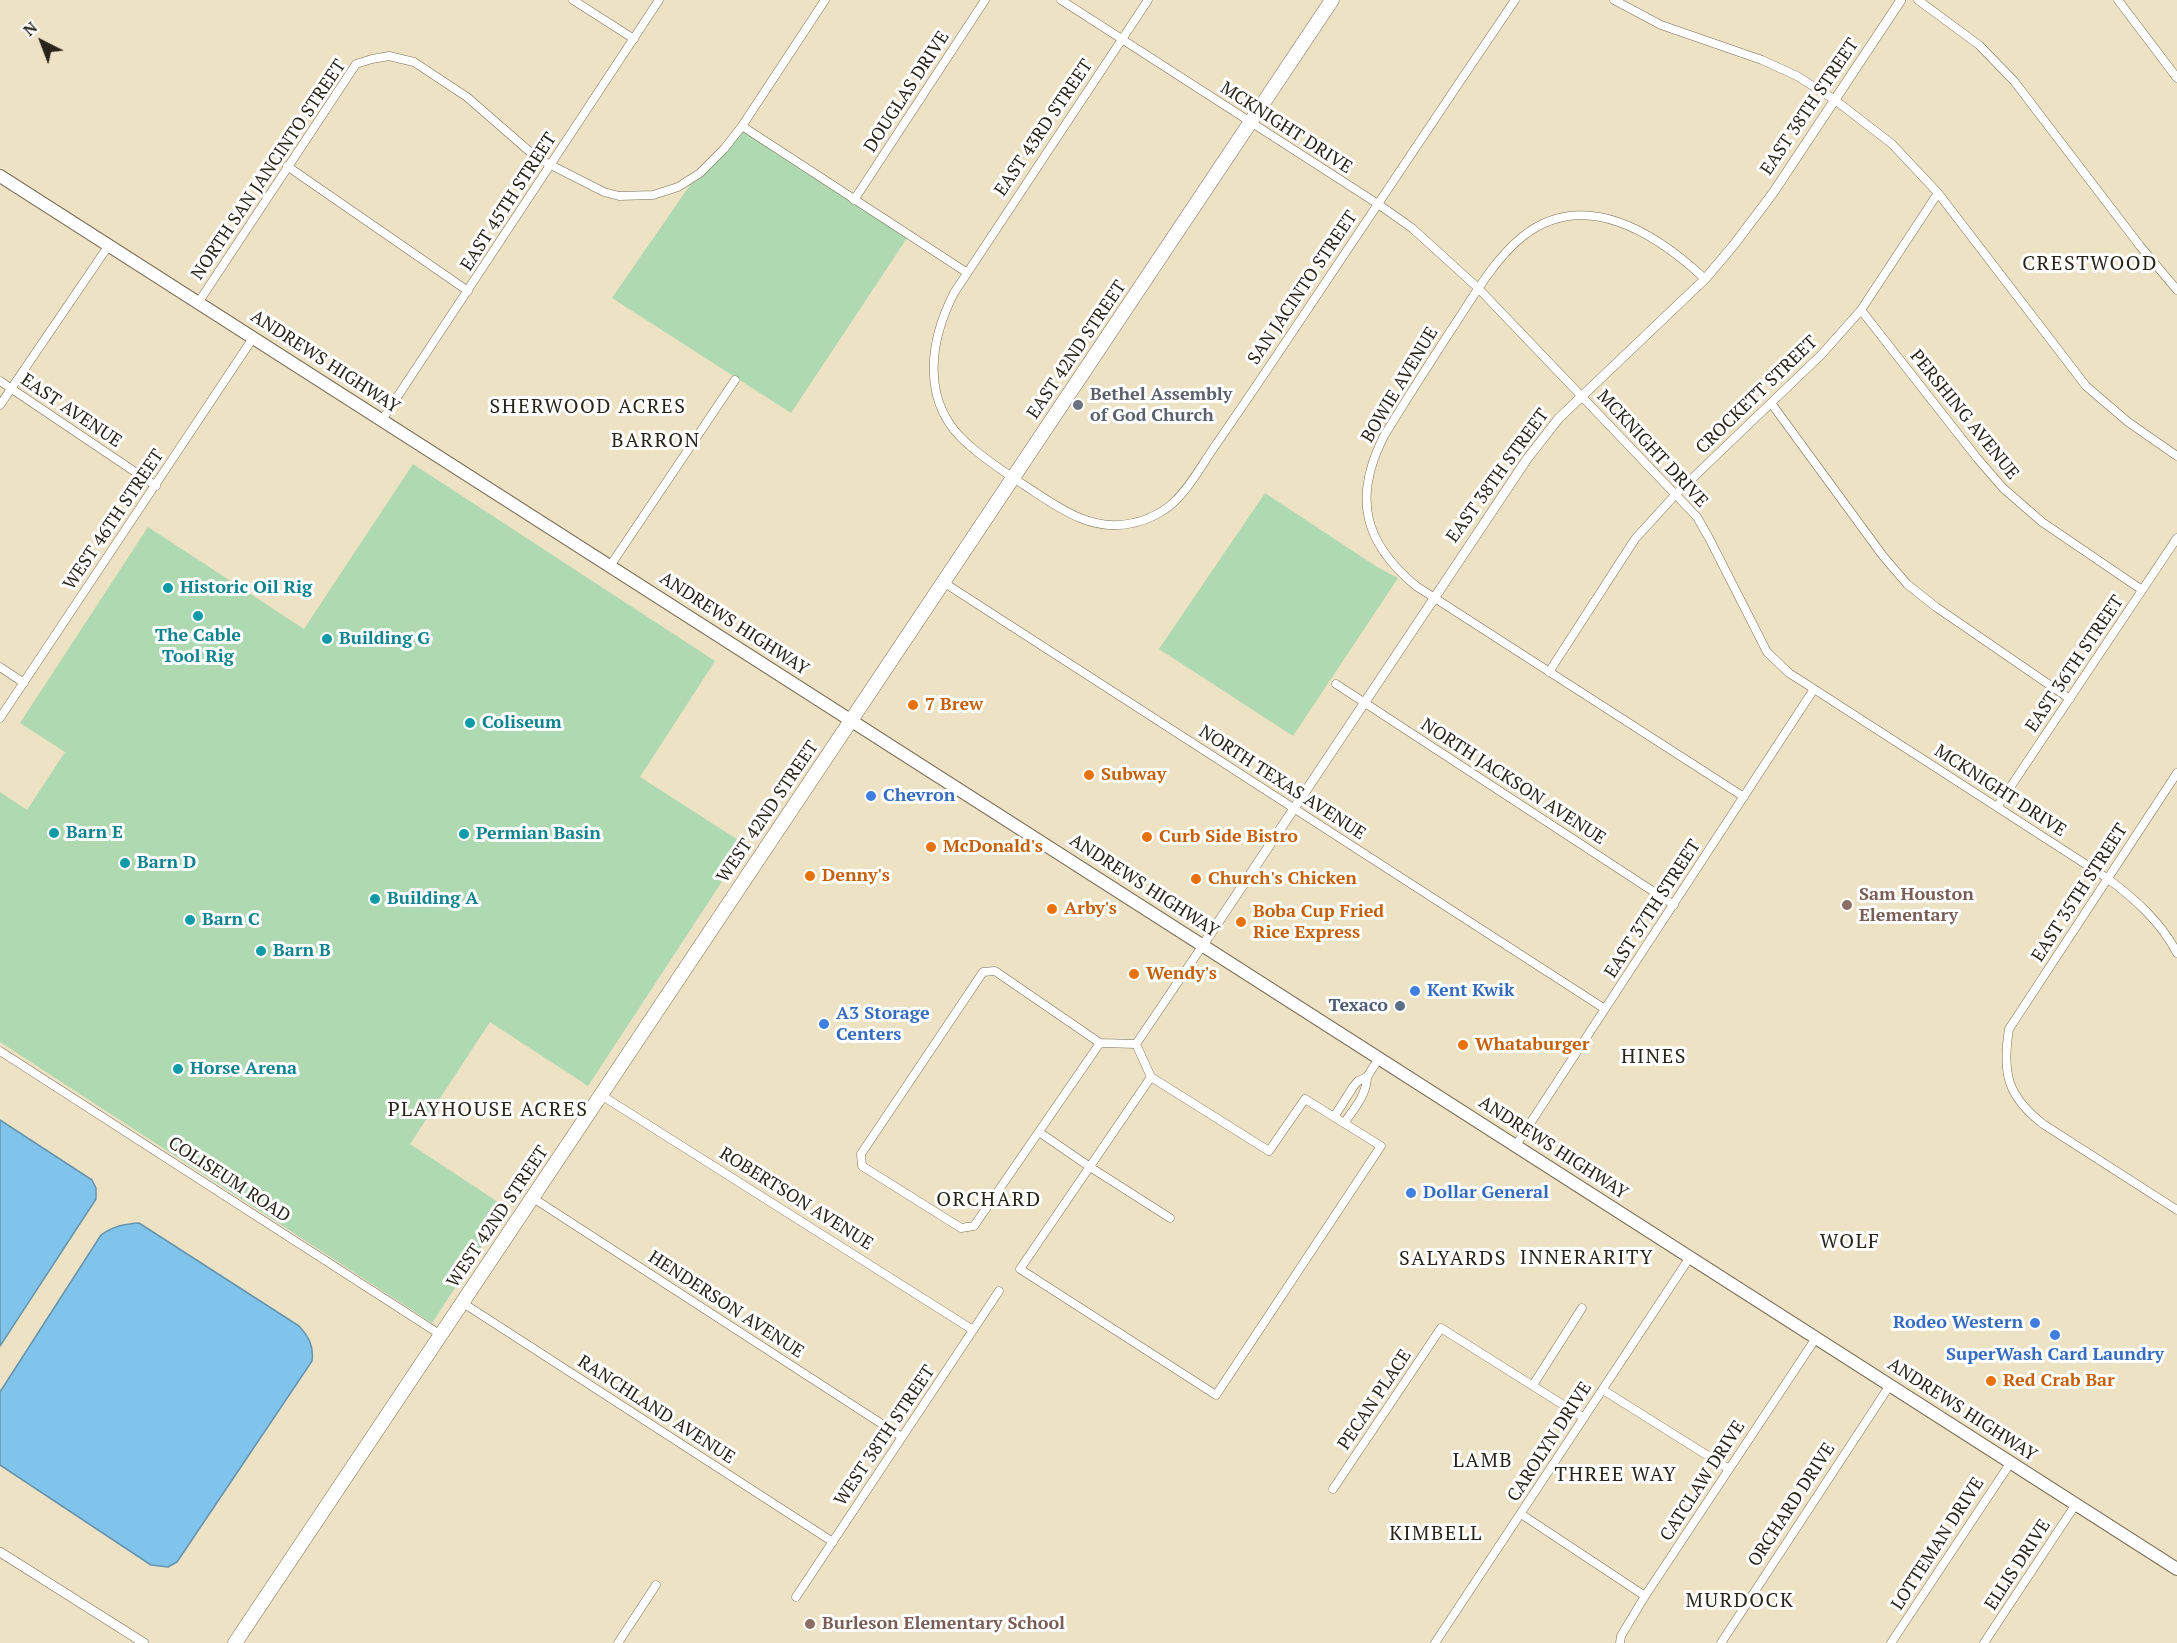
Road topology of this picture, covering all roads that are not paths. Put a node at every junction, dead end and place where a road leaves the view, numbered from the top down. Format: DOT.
graph roads {
  1 [pos="573,0"];
  2 [pos="659,0"];
  3 [pos="825,0"];
  4 [pos="985,0"];
  5 [pos="1061,0"];
  6 [pos="1148,0"];
  7 [pos="1332,0"];
  8 [pos="1515,0"];
  9 [pos="1614,0"];
  10 [pos="1901,0"];
  11 [pos="1918,0"];
  12 [pos="2118,0"];
  13 [pos="633,39"];
  14 [pos="1122,39"];
  15 [pos="2177,78"];
  16 [pos="1835,100"];
  17 [pos="1250,122"];
  18 [pos="742,126"];
  19 [pos="551,165"];
  20 [pos="287,166"];
  21 [pos="0,176"];
  22 [pos="1938,193"];
  23 [pos="854,200"];
  24 [pos="1378,204"];
  25 [pos="109,245"];
  26 [pos="966,272"];
  27 [pos="1705,279"];
  28 [pos="1478,288"];
  29 [pos="2177,290"];
  30 [pos="468,291"];
  31 [pos="198,303"];
  32 [pos="1861,310"];
  33 [pos="253,338"];
  34 [pos="735,380"];
  35 [pos="0,381"];
  36 [pos="11,388"];
  37 [pos="1582,396"];
  38 [pos="1771,403"];
  39 [pos="0,405"];
  40 [pos="382,420"];
  41 [pos="2177,456"];
  42 [pos="1013,478"];
  43 [pos="156,486"];
  44 [pos="1676,494"];
  45 [pos="2177,538"];
  46 [pos="610,566"];
  47 [pos="944,582"];
  48 [pos="2142,590"];
  49 [pos="1433,598"];
  50 [pos="0,667"];
  51 [pos="1549,672"];
  52 [pos="24,683"];
  53 [pos="1336,684"];
  54 [pos="1814,689"];
  55 [pos="2070,699"];
  56 [pos="1364,703"];
  57 [pos="0,718"];
  58 [pos="851,720"];
  59 [pos="2177,773"];
  60 [pos="1744,797"];
  61 [pos="1997,807"];
  62 [pos="1293,808"];
  63 [pos="2107,878"];
  64 [pos="1674,905"];
  65 [pos="1203,945"];
  66 [pos="2177,953"];
  67 [pos="1605,1009"];
  68 [pos="1100,1043"];
  69 [pos="1136,1044"];
  70 [pos="0,1051"];
  71 [pos="1379,1058"];
  72 [pos="1151,1077"];
  73 [pos="1367,1077"];
  74 [pos="601,1095"];
  75 [pos="1334,1117"];
  76 [pos="1344,1123"];
  77 [pos="1039,1132"];
  78 [pos="1515,1145"];
  79 [pos="1090,1167"];
  80 [pos="533,1198"];
  81 [pos="2177,1210"];
  82 [pos="1170,1218"];
  83 [pos="1690,1257"];
  84 [pos="999,1291"];
  85 [pos="463,1303"];
  86 [pos="1582,1308"];
  87 [pos="973,1330"];
  88 [pos="441,1335"];
  89 [pos="1816,1338"];
  90 [pos="1533,1385"];
  91 [pos="1890,1385"];
  92 [pos="1603,1390"];
  93 [pos="1584,1418"];
  94 [pos="902,1437"];
  95 [pos="2011,1462"];
  96 [pos="1729,1469"];
  97 [pos="1333,1489"];
  98 [pos="2076,1504"];
  99 [pos="1521,1514"];
  100 [pos="833,1542"];
  101 [pos="0,1552"];
  102 [pos="2177,1569"];
  103 [pos="656,1585"];
  104 [pos="1645,1596"];
  105 [pos="796,1597"];
  106 [pos="144,1643"];
  107 [pos="235,1643"];
  108 [pos="618,1643"];
  109 [pos="1436,1643"];
  110 [pos="1620,1643"];
  111 [pos="1721,1643"];
  112 [pos="1891,1643"];
  113 [pos="1984,1643"];
  1 -- 13 [label="street"];
  2 -- 13 [label="street, EAST 45TH STREET"];
  3 -- 18 [label="street, NORTH SAN JANCINTO STREET"];
  4 -- 23 [label="street, DOUGLAS DRIVE"];
  5 -- 14 [label="street, MCKNIGHT DRIVE"];
  6 -- 14 [label="street, EAST 43RD STREET"];
  7 -- 17 [label="highway, EAST 42ND STREET"];
  8 -- 24 [label="street, SAN JACINTO STREET"];
  9 -- 16 [label="street"];
  10 -- 16 [label="street, EAST 38TH STREET"];
  11 -- 29 [label="street"];
  12 -- 15 [label="street"];
  13 -- 19 [label="street, EAST 45TH STREET"];
  14 -- 17 [label="street, MCKNIGHT DRIVE"];
  14 -- 26 [label="street, EAST 43RD STREET"];
  16 -- 22 [label="street"];
  16 -- 27 [label="street, EAST 38TH STREET"];
  17 -- 24 [label="street, MCKNIGHT DRIVE"];
  17 -- 42 [label="highway, EAST 42ND STREET"];
  18 -- 19 [label="street, NORTH SAN JANCINTO STREET"];
  18 -- 23 [label="street"];
  19 -- 20 [label="street, NORTH SAN JANCINTO STREET"];
  19 -- 30 [label="street, EAST 45TH STREET"];
  20 -- 30 [label="street"];
  20 -- 31 [label="street, NORTH SAN JANCINTO STREET"];
  21 -- 25 [label="main road, ANDREWS HIGHWAY"];
  22 -- 32 [label="street, CROCKETT STREET"];
  22 -- 41 [label="street"];
  23 -- 26 [label="street"];
  24 -- 28 [label="street, MCKNIGHT DRIVE"];
  24 -- 42 [label="street, SAN JACINTO STREET"];
  25 -- 31 [label="main road, ANDREWS HIGHWAY"];
  25 -- 36 [label="street"];
  26 -- 42 [label="street, EAST 43RD STREET"];
  27 -- 28 [label="street, BOWIE AVENUE"];
  27 -- 37 [label="street, EAST 38TH STREET"];
  28 -- 37 [label="street, MCKNIGHT DRIVE"];
  28 -- 49 [label="street, BOWIE AVENUE"];
  30 -- 40 [label="street, EAST 45TH STREET"];
  31 -- 33 [label="main road, ANDREWS HIGHWAY"];
  32 -- 38 [label="street, CROCKETT STREET"];
  32 -- 48 [label="street, PERSHING AVENUE"];
  33 -- 40 [label="main road, ANDREWS HIGHWAY"];
  33 -- 43 [label="street, WEST 46TH STREET"];
  34 -- 46 [label="street"];
  35 -- 36 [label="street, EAST AVENUE"];
  36 -- 39 [label="street"];
  36 -- 43 [label="street, EAST AVENUE"];
  37 -- 44 [label="street, MCKNIGHT DRIVE"];
  37 -- 49 [label="street, EAST 38TH STREET"];
  38 -- 44 [label="street, CROCKETT STREET"];
  38 -- 55 [label="street"];
  40 -- 46 [label="main road, ANDREWS HIGHWAY"];
  42 -- 47 [label="highway, EAST 42ND STREET"];
  43 -- 52 [label="street, WEST 46TH STREET"];
  44 -- 51 [label="street, CROCKETT STREET"];
  44 -- 54 [label="street, MCKNIGHT DRIVE"];
  45 -- 48 [label="street, EAST 36TH STREET"];
  46 -- 58 [label="main road, ANDREWS HIGHWAY"];
  47 -- 58 [label="highway, EAST 42ND STREET"];
  47 -- 62 [label="street, NORTH TEXAS AVENUE"];
  48 -- 55 [label="street, EAST 36TH STREET"];
  49 -- 51 [label="street, BOWIE AVENUE"];
  49 -- 56 [label="street, EAST 38TH STREET"];
  50 -- 52 [label="street"];
  51 -- 60 [label="street, BOWIE AVENUE"];
  52 -- 57 [label="street, WEST 46TH STREET"];
  53 -- 56 [label="street, NORTH JACKSON AVENUE"];
  54 -- 60 [label="street, EAST 37TH STREET"];
  54 -- 61 [label="street, MCKNIGHT DRIVE"];
  55 -- 61 [label="street, EAST 36TH STREET"];
  56 -- 62 [label="street, EAST 38TH STREET"];
  56 -- 64 [label="street, NORTH JACKSON AVENUE"];
  58 -- 65 [label="main road, ANDREWS HIGHWAY"];
  58 -- 74 [label="highway, WEST 42ND STREET"];
  59 -- 63 [label="street, EAST 35TH STREET"];
  60 -- 64 [label="street, EAST 37TH STREET"];
  61 -- 63 [label="street, MCKNIGHT DRIVE"];
  62 -- 65 [label="street, EAST 38TH STREET"];
  62 -- 67 [label="street, NORTH TEXAS AVENUE"];
  63 -- 66 [label="street, MCKNIGHT DRIVE"];
  63 -- 81 [label="street, EAST 35TH STREET"];
  64 -- 67 [label="street, EAST 37TH STREET"];
  65 -- 69 [label="street"];
  65 -- 71 [label="main road, ANDREWS HIGHWAY"];
  67 -- 78 [label="street, EAST 37TH STREET"];
  68 -- 69 [label="street"];
  68 -- 77 [label="street"];
  68 -- 77 [label="street"];
  69 -- 72 [label="street"];
  70 -- 88 [label="street, COLISEUM ROAD"];
  71 -- 73 [label="street"];
  71 -- 78 [label="main road, ANDREWS HIGHWAY"];
  72 -- 75 [label="street"];
  72 -- 79 [label="street"];
  73 -- 75 [label="street"];
  73 -- 76 [label="street"];
  74 -- 80 [label="highway, WEST 42ND STREET"];
  74 -- 87 [label="street, ROBERTSON AVENUE"];
  75 -- 76 [label="street"];
  76 -- 79 [label="street"];
  77 -- 79 [label="street"];
  78 -- 83 [label="main road, ANDREWS HIGHWAY"];
  79 -- 82 [label="street"];
  80 -- 85 [label="highway, WEST 42ND STREET"];
  80 -- 94 [label="street, HENDERSON AVENUE"];
  83 -- 89 [label="main road, ANDREWS HIGHWAY"];
  83 -- 92 [label="street, CAROLYN DRIVE"];
  84 -- 87 [label="street, WEST 38TH STREET"];
  85 -- 88 [label="highway, WEST 42ND STREET"];
  85 -- 100 [label="street, RANCHLAND AVENUE"];
  86 -- 90 [label="street"];
  87 -- 94 [label="street, WEST 38TH STREET"];
  88 -- 107 [label="highway, WEST 42ND STREET"];
  89 -- 91 [label="main road, ANDREWS HIGHWAY"];
  89 -- 96 [label="street, CATCLAW DRIVE"];
  90 -- 93 [label="street"];
  90 -- 97 [label="street, PECAN PLACE"];
  91 -- 95 [label="main road, ANDREWS HIGHWAY"];
  91 -- 111 [label="street, ORCHARD DRIVE"];
  92 -- 93 [label="street, CAROLYN DRIVE"];
  92 -- 96 [label="street"];
  93 -- 99 [label="street, CAROLYN DRIVE"];
  94 -- 100 [label="street, WEST 38TH STREET"];
  95 -- 98 [label="main road, ANDREWS HIGHWAY"];
  95 -- 112 [label="street, LOTTEMAN DRIVE"];
  96 -- 104 [label="street, CATCLAW DRIVE"];
  98 -- 102 [label="main road, ANDREWS HIGHWAY"];
  98 -- 113 [label="street, ELLIS DRIVE"];
  99 -- 104 [label="street"];
  99 -- 109 [label="street, CAROLYN DRIVE"];
  100 -- 105 [label="street, WEST 38TH STREET"];
  101 -- 106 [label="street"];
  103 -- 108 [label="street"];
  104 -- 110 [label="street, CATCLAW DRIVE"];
}
